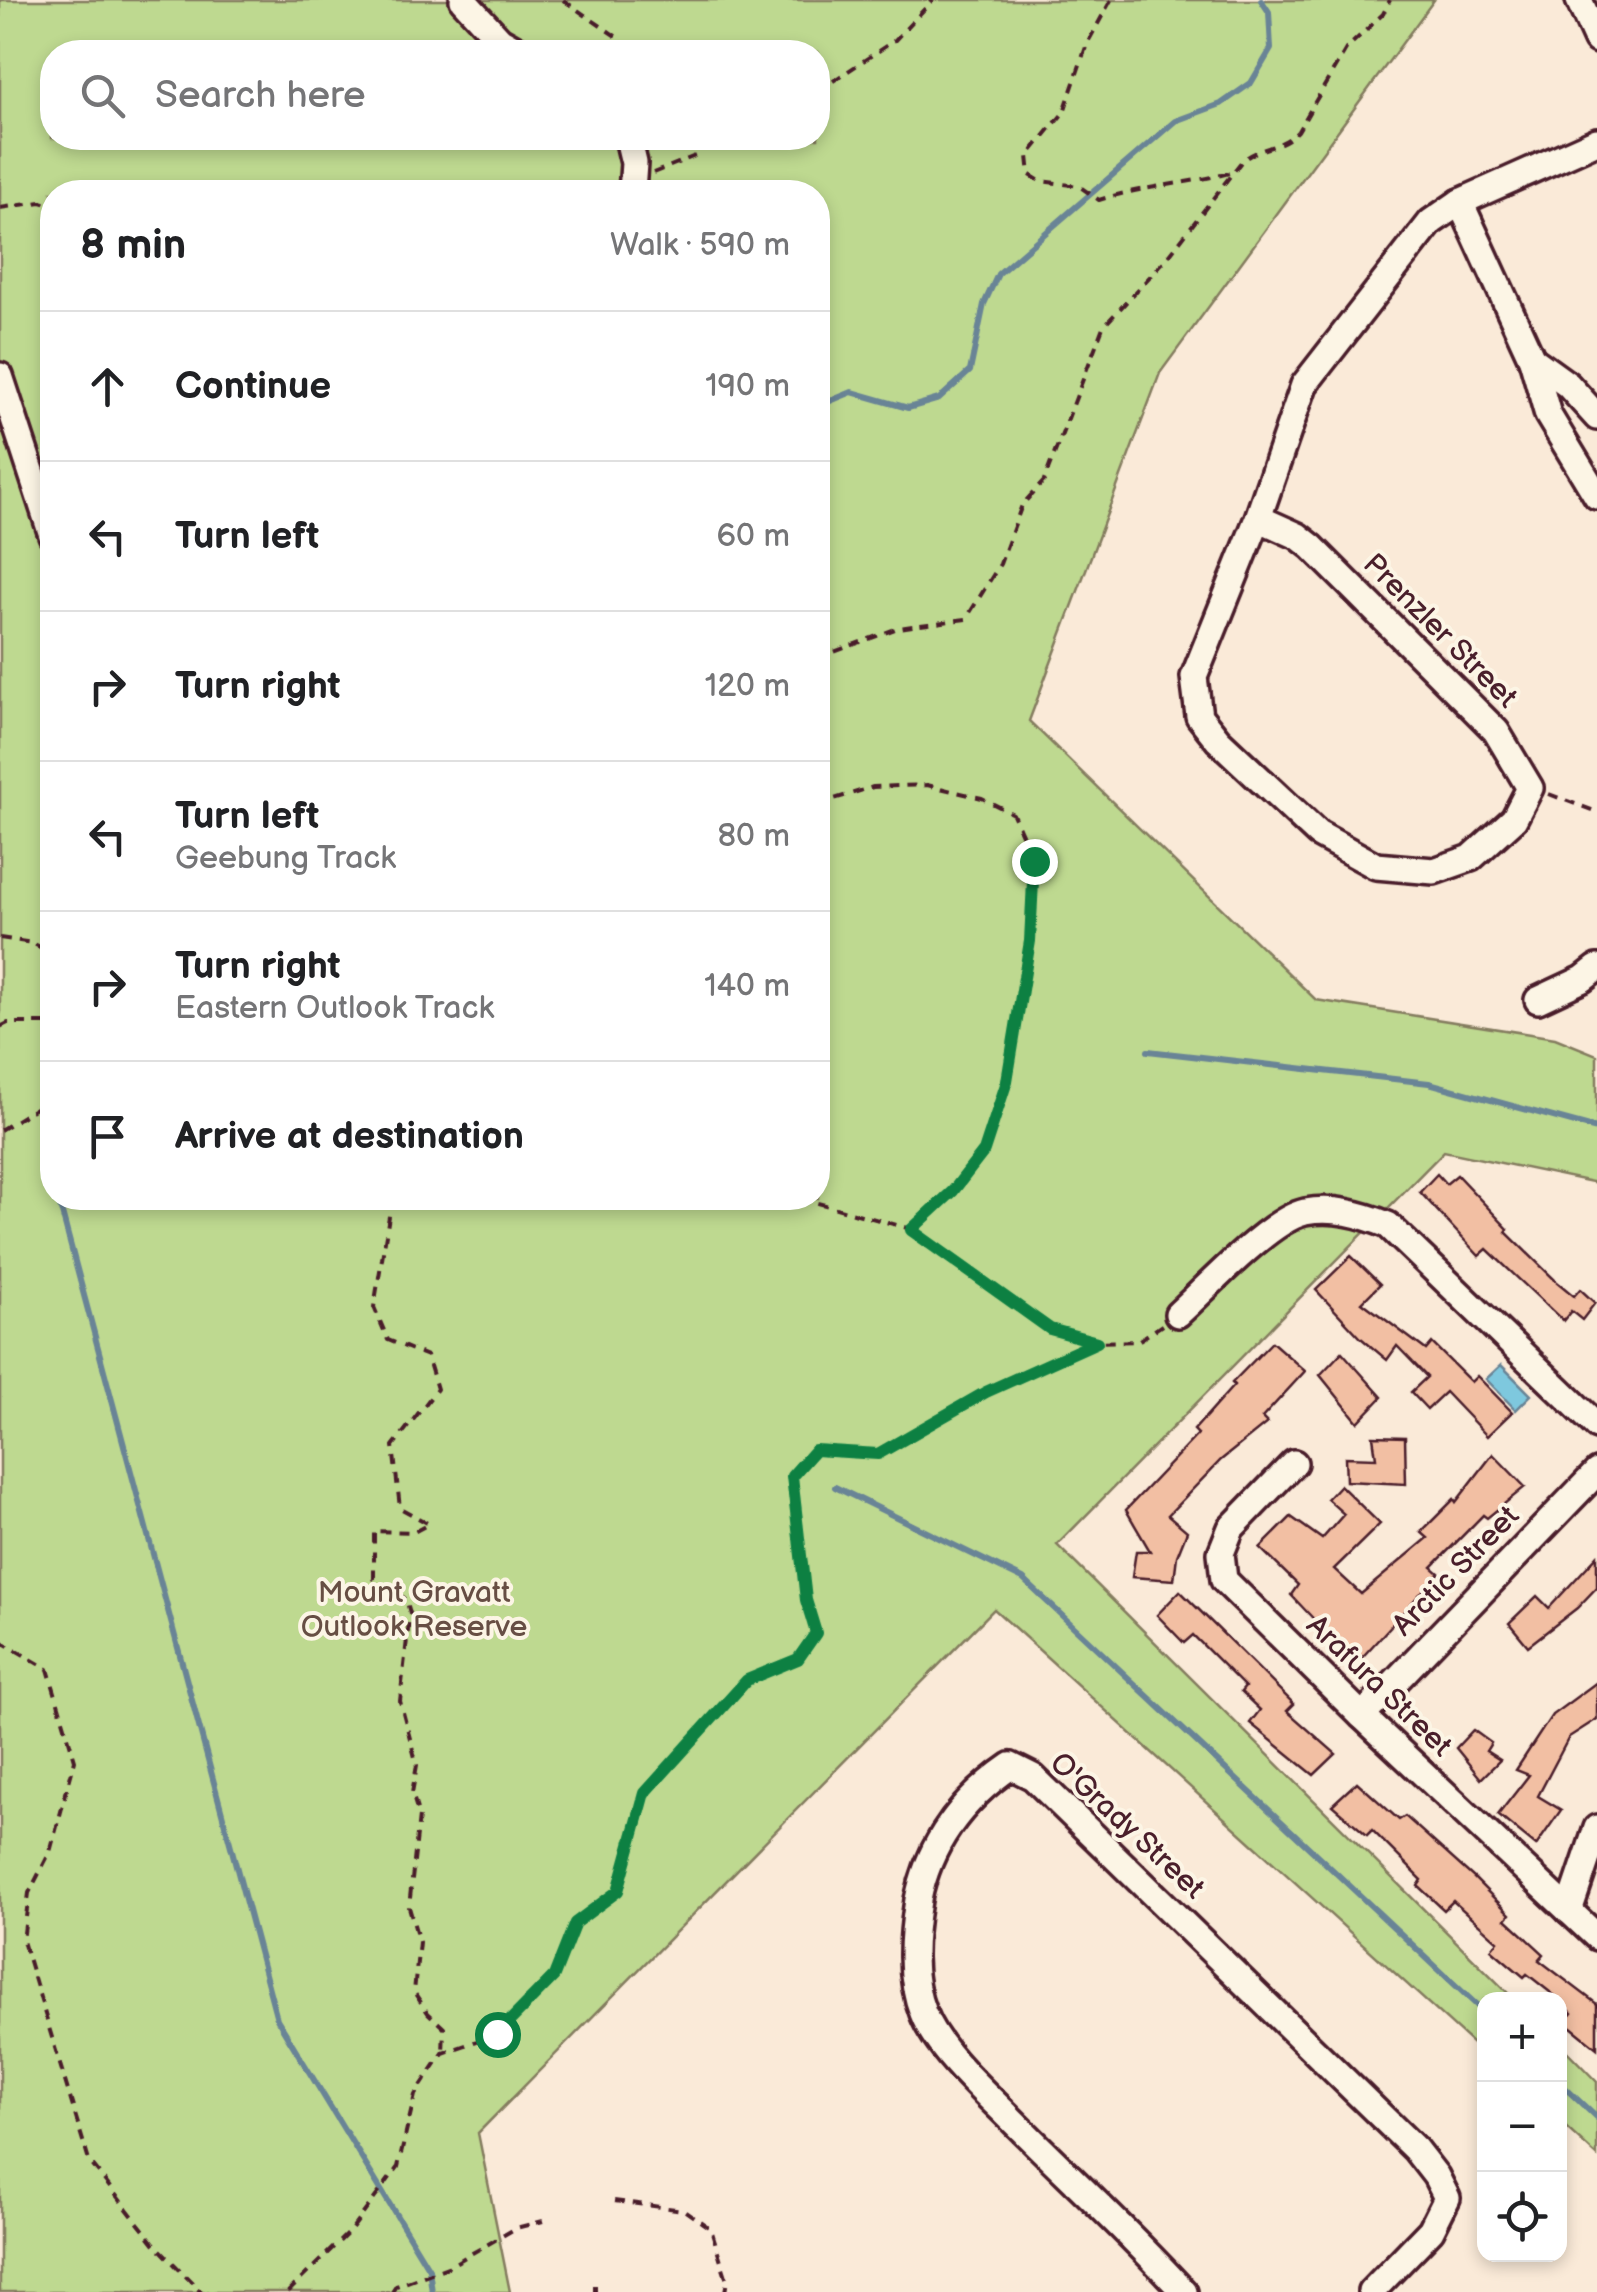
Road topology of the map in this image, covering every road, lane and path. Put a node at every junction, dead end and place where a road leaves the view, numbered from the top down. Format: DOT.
graph roads {
  1 [pos="463,0"];
  2 [pos="564,0"];
  3 [pos="933,0"];
  4 [pos="1111,0"];
  5 [pos="1390,0"];
  6 [pos="1580,0"];
  7 [pos="500,40"];
  8 [pos="619,40"];
  9 [pos="1597,40"];
  10 [pos="830,83"];
  11 [pos="1597,141"];
  12 [pos="629,150"];
  13 [pos="694,156"];
  14 [pos="1234,172"];
  15 [pos="632,180"];
  16 [pos="646,180"];
  17 [pos="40,202"];
  18 [pos="1460,202"];
  19 [pos="0,208"];
  20 [pos="1532,360"];
  21 [pos="0,376"];
  22 [pos="1597,417"];
  23 [pos="1597,496"];
  24 [pos="40,498"];
  25 [pos="1258,518"];
  26 [pos="830,654"];
  27 [pos="1530,788"];
  28 [pos="830,801"];
  29 [pos="1597,812"];
  30 [pos="0,938"];
  31 [pos="40,947"];
  32 [pos="1597,968"];
  33 [pos="1538,1000"];
  34 [pos="40,1022"];
  35 [pos="0,1028"];
  36 [pos="40,1105"];
  37 [pos="0,1130"];
  38 [pos="830,1207"];
  39 [pos="390,1210"];
  40 [pos="911,1230"];
  41 [pos="1178,1314"];
  42 [pos="1097,1342"];
  43 [pos="1597,1426"];
  44 [pos="1294,1462"];
  45 [pos="1597,1472"];
  46 [pos="0,1640"];
  47 [pos="1362,1716"];
  48 [pos="1597,1828"];
  49 [pos="1568,1912"];
  50 [pos="1597,1936"];
  51 [pos="443,2053"];
  52 [pos="614,2201"];
  53 [pos="543,2221"];
  54 [pos="1180,2290"];
  55 [pos="201,2292"];
  56 [pos="288,2292"];
  57 [pos="392,2292"];
  58 [pos="725,2292"];
  59 [pos="1371,2292"];
  1 -- 7 [label="street"];
  2 -- 8 [label="path"];
  3 -- 10 [label="path"];
  4 -- 14 [label="path"];
  5 -- 14 [label="path"];
  6 -- 9 [label="street"];
  11 -- 18 [label="street"];
  12 -- 15 [label="street"];
  13 -- 16 [label="path"];
  14 -- 26 [label="path"];
  17 -- 19 [label="path"];
  18 -- 20 [label="street"];
  18 -- 25 [label="street"];
  20 -- 22 [label="street"];
  20 -- 23 [label="street"];
  21 -- 24 [label="street"];
  25 -- 27 [label="street, Prenzler Street"];
  25 -- 27 [label="street"];
  27 -- 29 [label="path"];
  28 -- 40 [label="path"];
  30 -- 31 [label="path"];
  32 -- 33 [label="street"];
  34 -- 35 [label="path"];
  36 -- 37 [label="path"];
  38 -- 40 [label="path"];
  39 -- 51 [label="path"];
  40 -- 42 [label="path"];
  41 -- 42 [label="path"];
  41 -- 43 [label="street"];
  42 -- 51 [label="path"];
  44 -- 47 [label="street, Arafura Street"];
  45 -- 47 [label="street, Arctic Street"];
  46 -- 55 [label="path"];
  47 -- 49 [label="street, Arafura Street"];
  48 -- 49 [label="street"];
  49 -- 50 [label="street, Arafura Street"];
  51 -- 56 [label="path"];
  52 -- 58 [label="path"];
  53 -- 57 [label="path"];
  54 -- 59 [label="street, O'Grady Street"];
}
